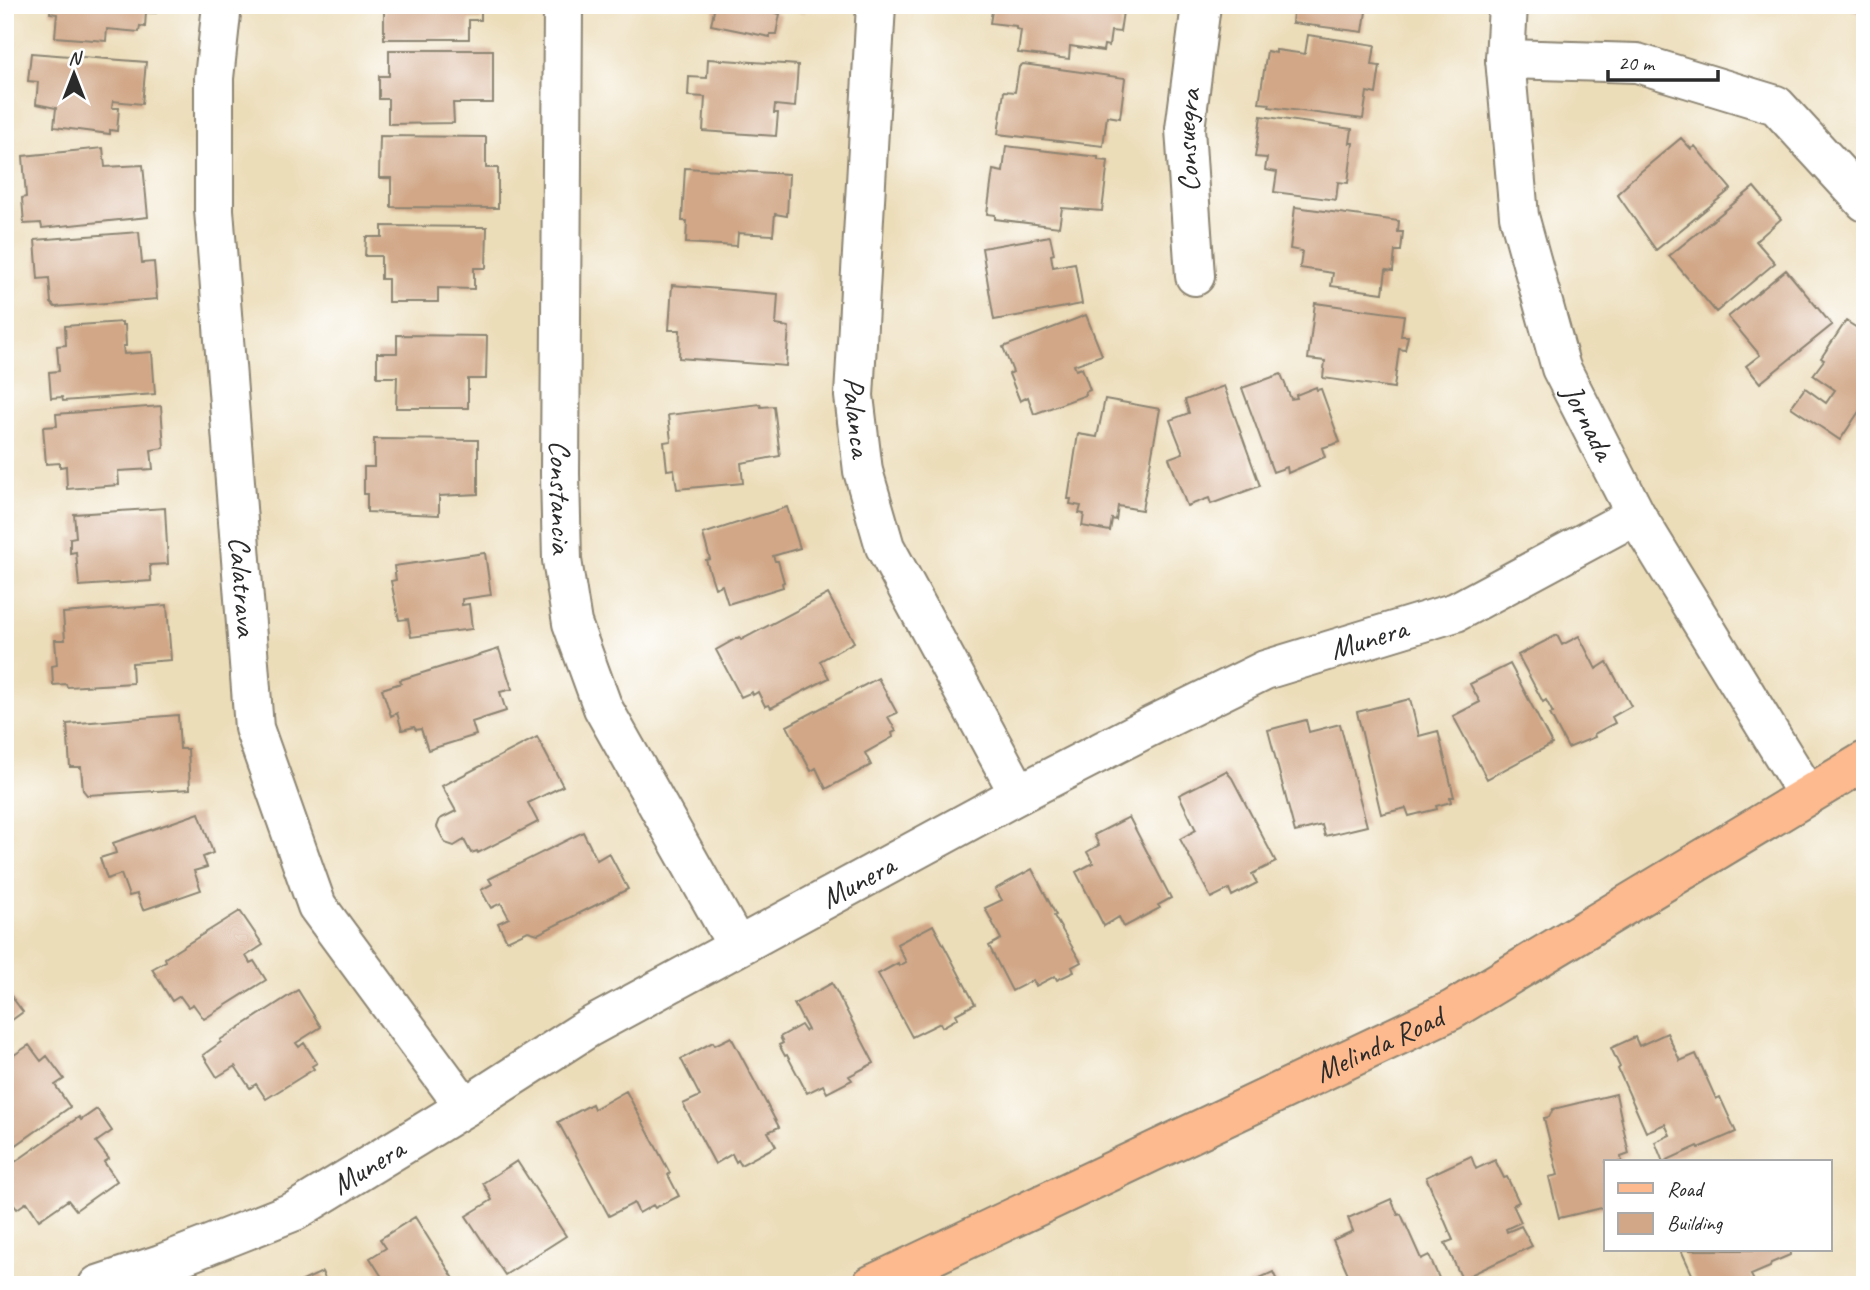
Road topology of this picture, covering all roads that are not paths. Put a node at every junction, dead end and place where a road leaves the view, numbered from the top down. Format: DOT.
graph roads {
  1 [pos="222,5"];
  2 [pos="563,5"];
  3 [pos="876,5"];
  4 [pos="1201,5"];
  5 [pos="1508,5"];
  6 [pos="1505,59"];
  7 [pos="1865,202"];
  8 [pos="1195,276"];
  9 [pos="1636,515"];
  10 [pos="1865,761"];
  11 [pos="1019,794"];
  12 [pos="1807,794"];
  13 [pos="737,946"];
  14 [pos="465,1107"];
  15 [pos="97,1285"];
  16 [pos="871,1285"];
  1 -- 14 [label="street, Calatrava"];
  2 -- 13 [label="street, Constancia"];
  3 -- 11 [label="street, Palanca"];
  4 -- 8 [label="street, Consuegra"];
  5 -- 6 [label="street, Jornada"];
  6 -- 7 [label="street"];
  6 -- 9 [label="street, Jornada"];
  9 -- 11 [label="street, Munera"];
  9 -- 12 [label="street, Jornada"];
  10 -- 12 [label="main road, Melinda Road"];
  11 -- 13 [label="street, Munera"];
  12 -- 16 [label="main road, Melinda Road"];
  13 -- 14 [label="street, Munera"];
  14 -- 15 [label="street, Munera"];
}
